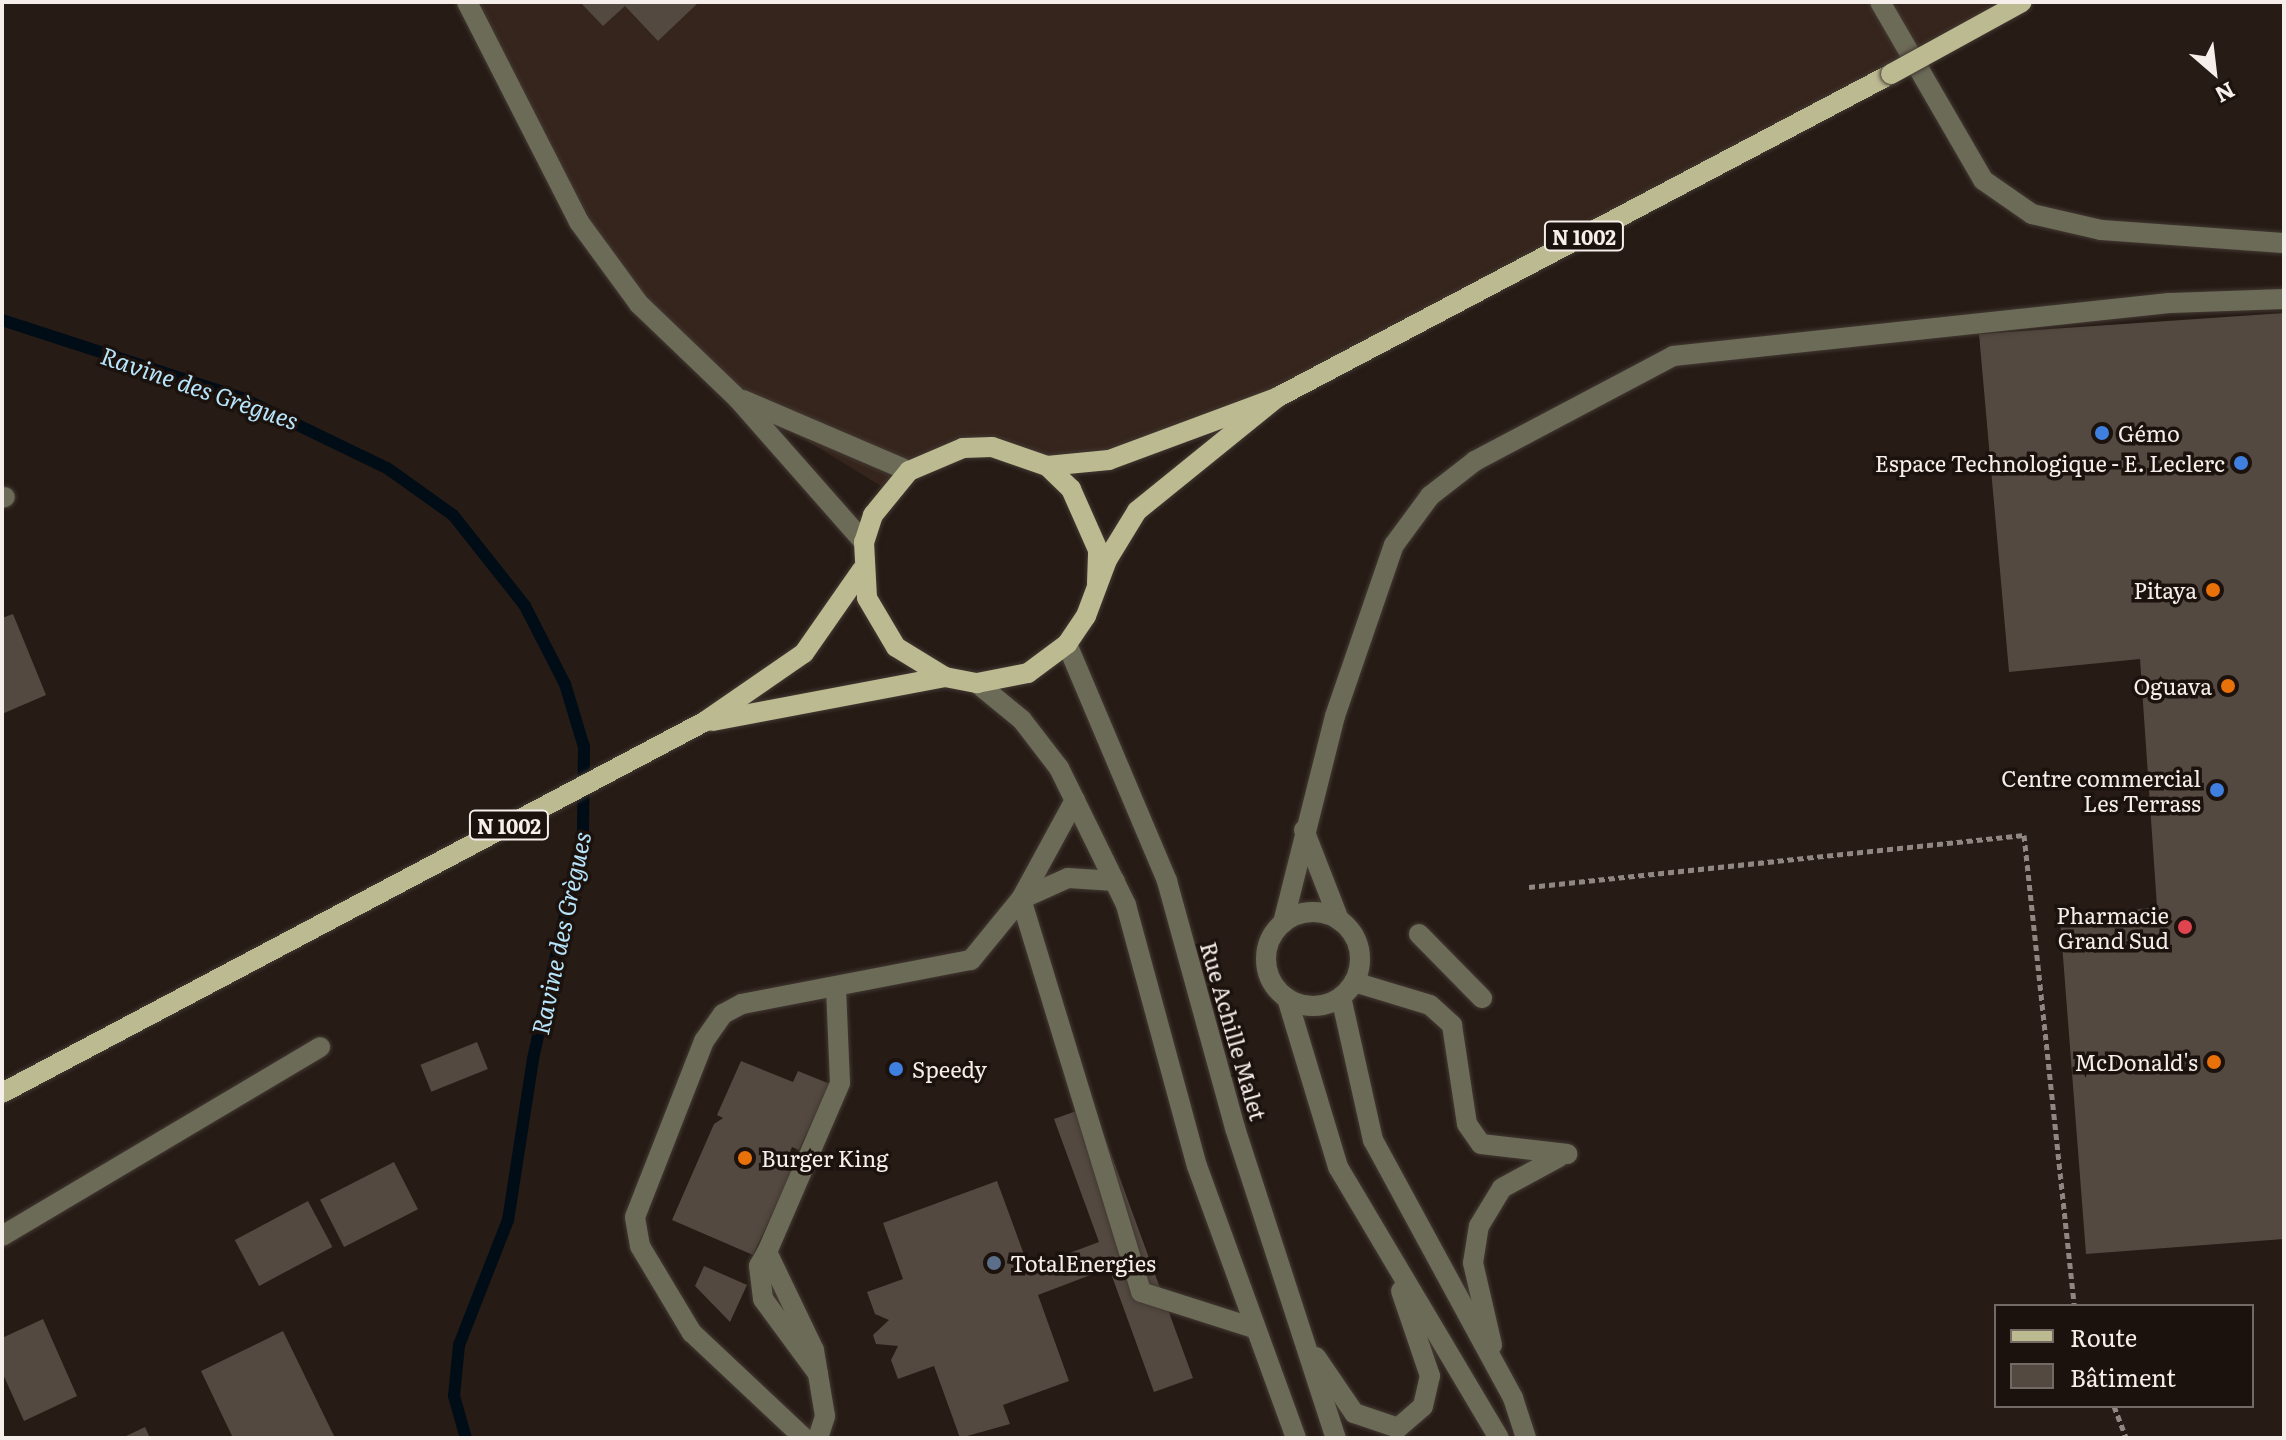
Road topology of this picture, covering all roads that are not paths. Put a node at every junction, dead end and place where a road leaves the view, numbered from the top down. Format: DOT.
graph roads {
  1 [pos="467,2"];
  2 [pos="1880,2"];
  3 [pos="2022,2"];
  4 [pos="2284,243"];
  5 [pos="2284,299"];
  6 [pos="1278,397"];
  7 [pos="737,398"];
  8 [pos="1047,466"];
  9 [pos="909,471"];
  10 [pos="864,542"];
  11 [pos="862,570"];
  12 [pos="1097,583"];
  13 [pos="1067,644"];
  14 [pos="945,677"];
  15 [pos="977,683"];
  16 [pos="704,722"];
  17 [pos="1075,800"];
  18 [pos="1304,830"];
  19 [pos="1115,881"];
  20 [pos="1021,899"];
  21 [pos="1339,920"];
  22 [pos="1283,923"];
  23 [pos="1419,934"];
  24 [pos="836,988"];
  25 [pos="1347,989"];
  26 [pos="1287,998"];
  27 [pos="1482,998"];
  28 [pos="320,1047"];
  29 [pos="2,1093"];
  30 [pos="2,1236"];
  31 [pos="1388,1253"];
  32 [pos="1254,1328"];
  33 [pos="1305,1341"];
  34 [pos="1497,1369"];
  35 [pos="804,1438"];
  36 [pos="818,1438"];
  37 [pos="1296,1438"];
  38 [pos="1336,1438"];
  39 [pos="1499,1438"];
  40 [pos="1526,1438"];
  1 -- 7 [label="street"];
  2 -- 4 [label="street"];
  3 -- 6 [label="main road, N 1002, bridge"];
  5 -- 18 [label="street"];
  6 -- 8 [label="main road, N 1002"];
  6 -- 12 [label="main road, N 1002"];
  7 -- 9 [label="street"];
  7 -- 10 [label="street"];
  8 -- 9 [label="main road"];
  8 -- 12 [label="main road"];
  9 -- 10 [label="main road"];
  10 -- 11 [label="main road"];
  11 -- 14 [label="main road"];
  11 -- 16 [label="main road, N 1002"];
  12 -- 13 [label="main road"];
  13 -- 15 [label="main road"];
  13 -- 33 [label="street, Rue Achille Malet"];
  14 -- 15 [label="main road"];
  14 -- 16 [label="main road, N 1002"];
  15 -- 17 [label="street"];
  16 -- 29 [label="main road, N 1002"];
  17 -- 19 [label="street"];
  17 -- 20 [label="street"];
  18 -- 21 [label="street"];
  18 -- 22 [label="street"];
  19 -- 20 [label="street"];
  19 -- 32 [label="street"];
  20 -- 24 [label="street"];
  20 -- 32 [label="street"];
  21 -- 22 [label="street"];
  21 -- 25 [label="street"];
  22 -- 26 [label="street"];
  23 -- 27 [label="street"];
  24 -- 35 [label="street"];
  24 -- 36 [label="street"];
  25 -- 26 [label="street"];
  25 -- 34 [label="street"];
  25 -- 34 [label="street"];
  26 -- 31 [label="street"];
  28 -- 30 [label="street"];
  31 -- 33 [label="street"];
  31 -- 39 [label="street"];
  32 -- 37 [label="street"];
  33 -- 38 [label="street, Rue Achille Malet"];
  34 -- 40 [label="street"];
}
